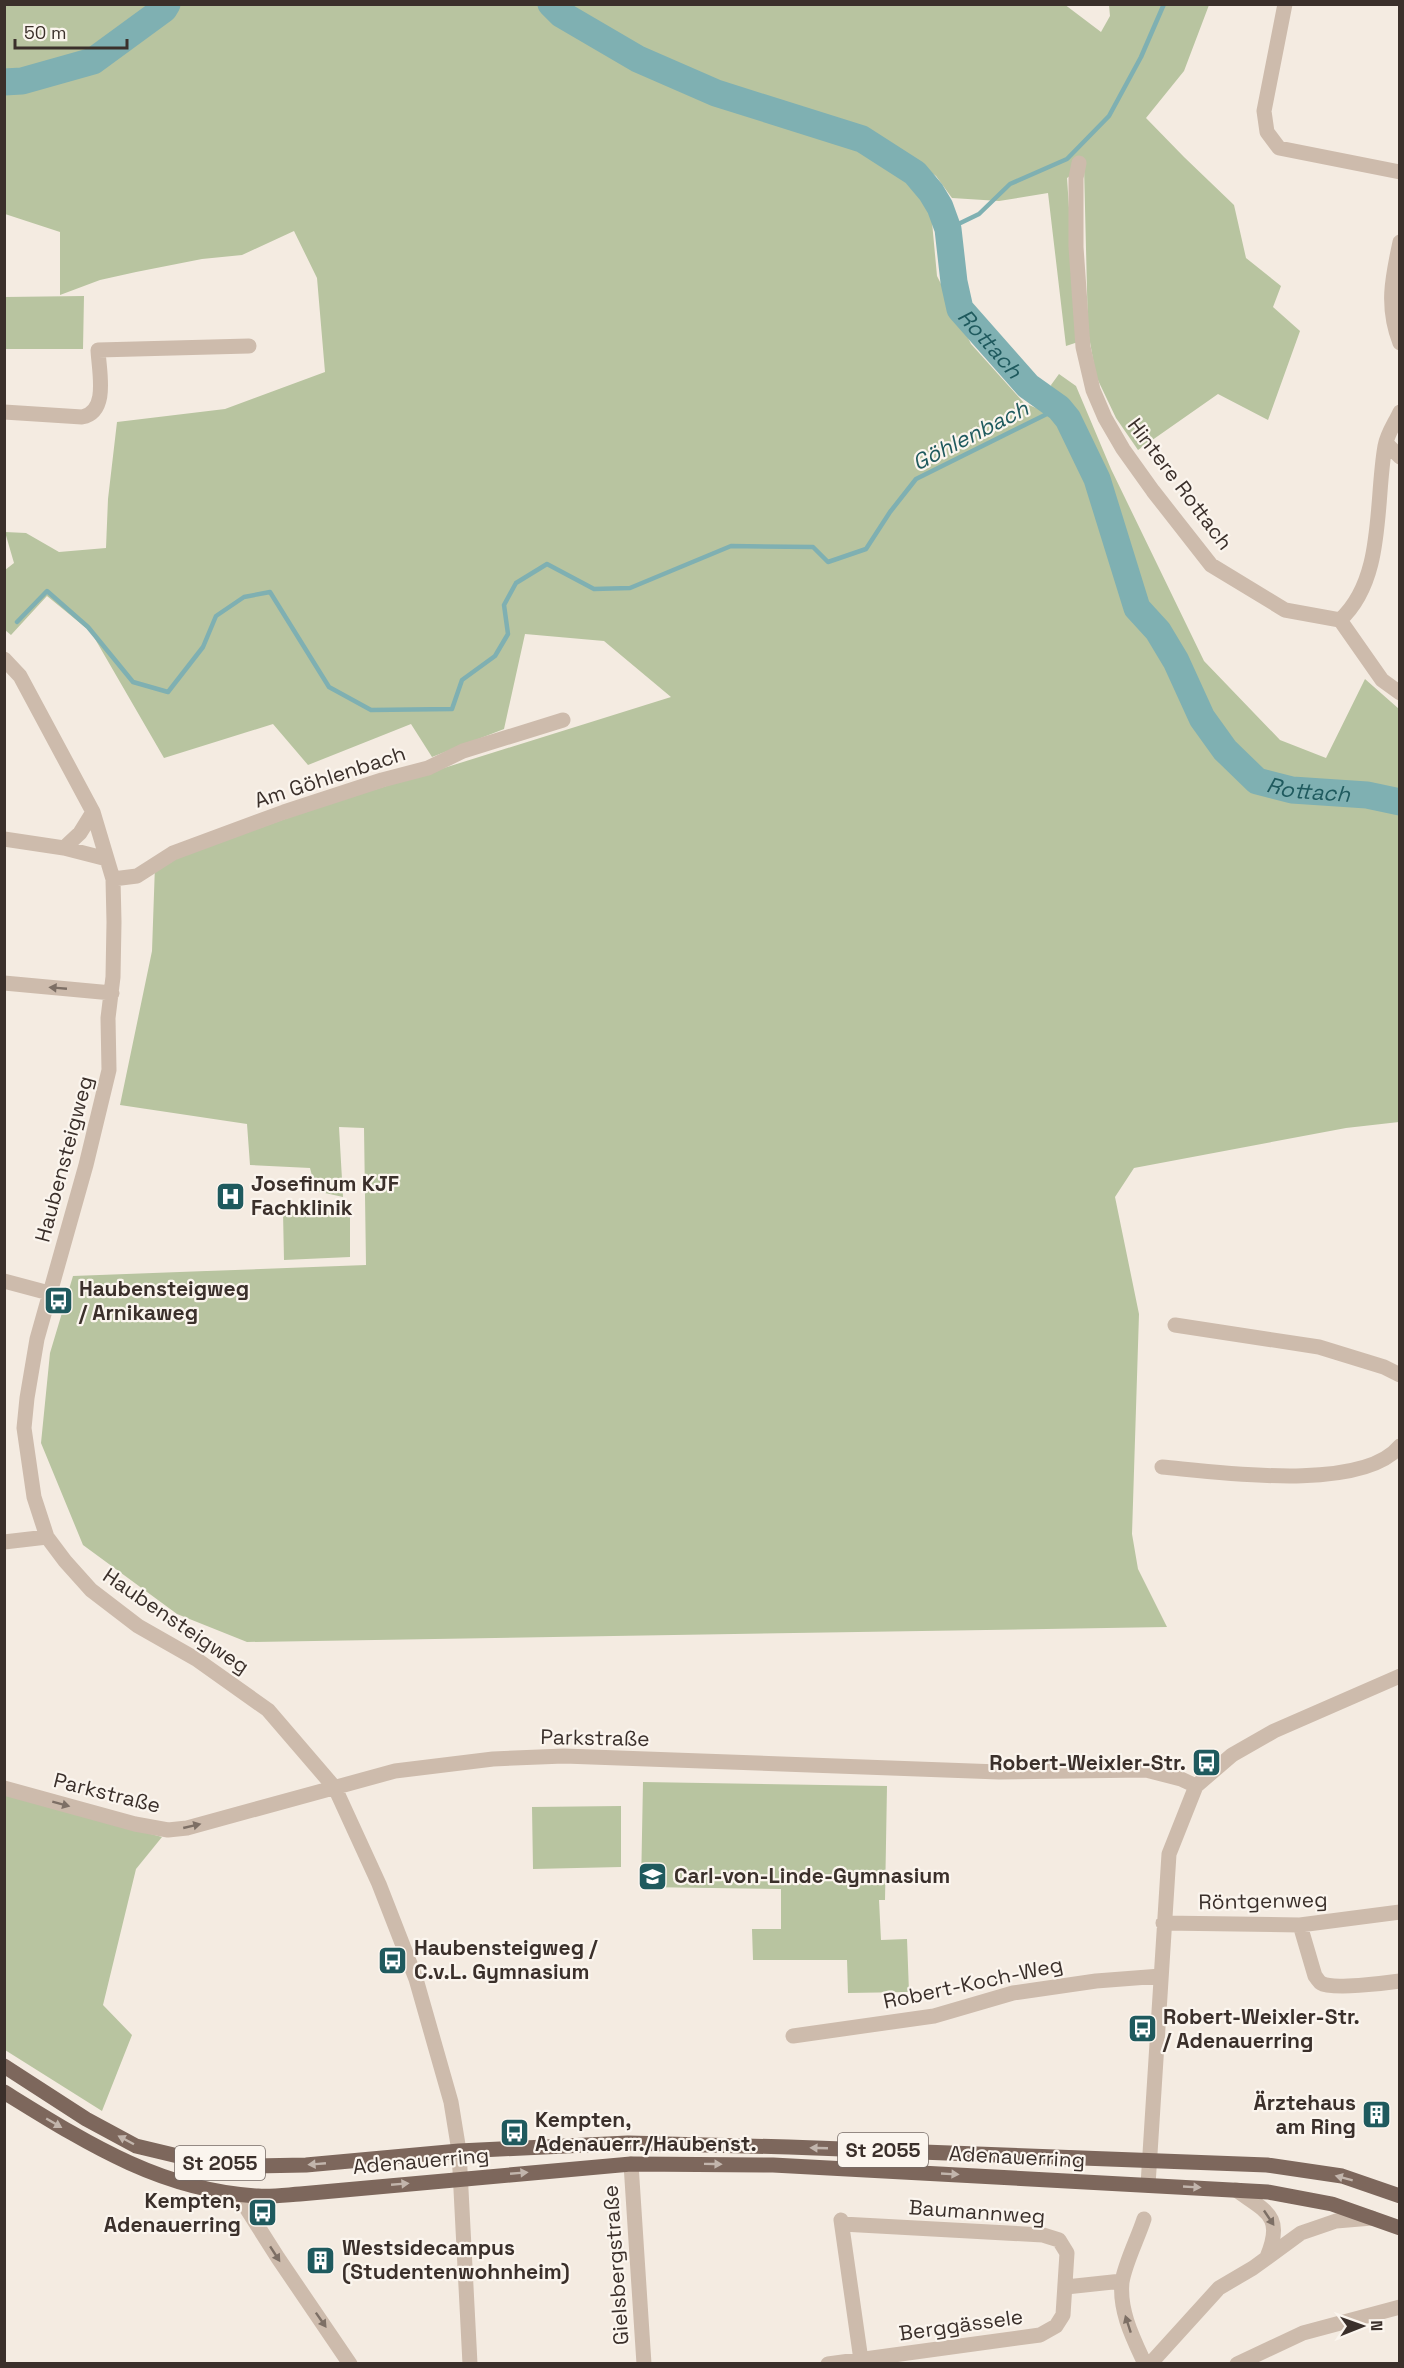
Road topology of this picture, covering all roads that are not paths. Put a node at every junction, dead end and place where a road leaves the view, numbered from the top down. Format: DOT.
graph roads {
  1 [pos="1285,4"];
  2 [pos="1079,164"];
  3 [pos="1400,172"];
  4 [pos="1399,253"];
  5 [pos="1400,343"];
  6 [pos="249,346"];
  7 [pos="4,412"];
  8 [pos="1400,412"];
  9 [pos="1386,443"];
  10 [pos="1400,457"];
  11 [pos="1340,620"];
  12 [pos="4,659"];
  13 [pos="1400,693"];
  14 [pos="563,720"];
  15 [pos="93,812"];
  16 [pos="4,839"];
  17 [pos="64,848"];
  18 [pos="107,860"];
  19 [pos="113,879"];
  20 [pos="4,983"];
  21 [pos="112,993"];
  22 [pos="4,1281"];
  23 [pos="49,1293"];
  24 [pos="1175,1325"];
  25 [pos="1400,1375"];
  26 [pos="1400,1446"];
  27 [pos="1162,1467"];
  28 [pos="47,1537"];
  29 [pos="4,1542"];
  30 [pos="1400,1676"];
  31 [pos="1196,1786"];
  32 [pos="4,1788"];
  33 [pos="335,1788"];
  34 [pos="1400,1912"];
  35 [pos="1163,1923"];
  36 [pos="1300,1925"];
  37 [pos="1161,1976"];
  38 [pos="1400,1981"];
  39 [pos="793,2036"];
  40 [pos="4,2066"];
  41 [pos="4,2092"];
  42 [pos="459,2151"];
  43 [pos="1150,2160"];
  44 [pos="631,2164"];
  45 [pos="460,2178"];
  46 [pos="1148,2185"];
  47 [pos="1236,2190"];
  48 [pos="238,2194"];
  49 [pos="1400,2196"];
  50 [pos="1372,2218"];
  51 [pos="1144,2219"];
  52 [pos="1400,2228"];
  53 [pos="1266,2258"];
  54 [pos="1122,2281"];
  55 [pos="1066,2287"];
  56 [pos="1400,2307"];
  57 [pos="1040,2334"];
  58 [pos="861,2360"];
  59 [pos="889,2360"];
  60 [pos="350,2364"];
  61 [pos="470,2364"];
  62 [pos="644,2364"];
  63 [pos="828,2364"];
  64 [pos="1145,2364"];
  65 [pos="1150,2364"];
  66 [pos="1238,2364"];
  1 -- 3 [label="street"];
  2 -- 11 [label="street, Hintere Rottach"];
  4 -- 5 [label="street"];
  6 -- 7 [label="street"];
  8 -- 9 [label="street"];
  9 -- 10 [label="street"];
  9 -- 11 [label="street"];
  11 -- 13 [label="street"];
  12 -- 15 [label="street, Haubensteigweg"];
  14 -- 19 [label="street, Am Göhlenbach"];
  15 -- 17 [label="street"];
  15 -- 18 [label="street, Haubensteigweg"];
  16 -- 17 [label="street"];
  17 -- 18 [label="street"];
  18 -- 19 [label="street, Haubensteigweg"];
  19 -- 21 [label="street, Haubensteigweg"];
  21 -- 20 [label="street, one-way"];
  21 -- 23 [label="street, Haubensteigweg"];
  22 -- 23 [label="street"];
  23 -- 28 [label="street, Haubensteigweg"];
  24 -- 25 [label="street"];
  26 -- 27 [label="street"];
  28 -- 29 [label="street"];
  28 -- 33 [label="street, Haubensteigweg"];
  30 -- 31 [label="street"];
  31 -- 33 [label="street, Parkstraße"];
  31 -- 35 [label="street"];
  32 -- 33 [label="street, Parkstraße, one-way"];
  33 -- 42 [label="street, Haubensteigweg"];
  34 -- 36 [label="street, Röntgenweg"];
  35 -- 36 [label="street, Röntgenweg"];
  35 -- 37 [label="street"];
  36 -- 38 [label="street"];
  37 -- 39 [label="street, Robert-Koch-Weg"];
  37 -- 43 [label="street"];
  42 -- 40 [label="main road, Adenauerring / St 2055, one-way"];
  41 -- 48 [label="main road, Adenauerring / St 2055, one-way"];
  43 -- 42 [label="main road, Adenauerring / St 2055, one-way"];
  42 -- 45 [label="street, Haubensteigweg"];
  43 -- 46 [label="street"];
  49 -- 43 [label="main road, Adenauerring / St 2055, one-way"];
  45 -- 44 [label="main road, Adenauerring / St 2055, one-way"];
  44 -- 46 [label="main road, Adenauerring / St 2055, one-way"];
  44 -- 62 [label="street, Gielsbergstraße"];
  48 -- 45 [label="main road, Adenauerring / St 2055, one-way"];
  45 -- 61 [label="street, Haubensteigweg"];
  46 -- 47 [label="main road, Adenauerring / St 2055, one-way"];
  47 -- 50 [label="main road, Adenauerring / St 2055"];
  47 -- 53 [label="street, one-way"];
  48 -- 60 [label="street, one-way"];
  50 -- 52 [label="main road, Adenauerring / St 2055"];
  50 -- 53 [label="street"];
  51 -- 54 [label="street"];
  53 -- 65 [label="street"];
  54 -- 55 [label="street"];
  64 -- 54 [label="street, one-way"];
  55 -- 57 [label="street, Baumannweg"];
  55 -- 58 [label="street, Baumannweg"];
  56 -- 66 [label="street"];
  57 -- 59 [label="street, Berggässele"];
  58 -- 59 [label="street, Berggässele"];
  58 -- 63 [label="street, Berggässele"];
}
